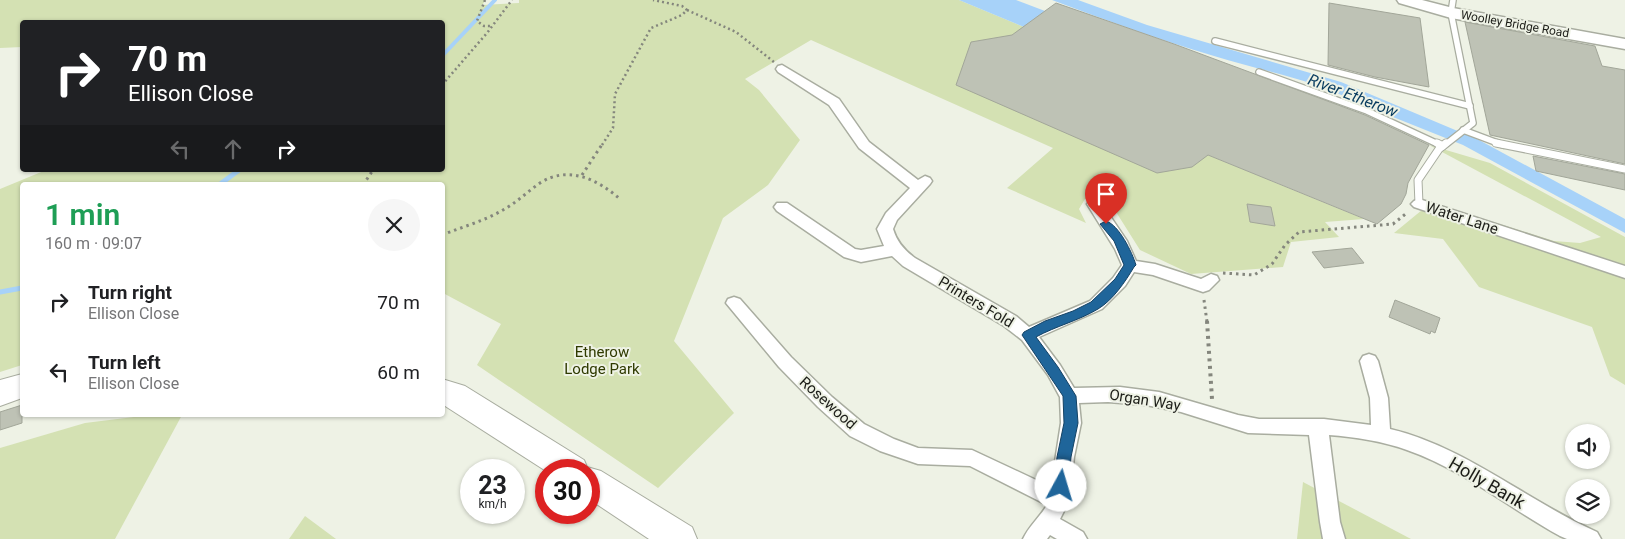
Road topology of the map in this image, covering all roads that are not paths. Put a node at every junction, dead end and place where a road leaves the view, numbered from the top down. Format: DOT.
graph roads {
  1 [pos="1405,0"];
  2 [pos="1452,6"];
  3 [pos="1214,41"];
  4 [pos="1625,44"];
  5 [pos="782,69"];
  6 [pos="1259,72"];
  7 [pos="1470,106"];
  8 [pos="1463,130"];
  9 [pos="1443,146"];
  10 [pos="1625,169"];
  11 [pos="1095,204"];
  12 [pos="1419,204"];
  13 [pos="782,207"];
  14 [pos="894,250"];
  15 [pos="1130,265"];
  16 [pos="1625,272"];
  17 [pos="1206,289"];
  18 [pos="734,303"];
  19 [pos="1028,335"];
  20 [pos="1369,361"];
  21 [pos="20,387"];
  22 [pos="445,392"];
  23 [pos="0,393"];
  24 [pos="1069,396"];
  25 [pos="1248,425"];
  26 [pos="1318,428"];
  27 [pos="1381,435"];
  28 [pos="555,459"];
  29 [pos="600,488"];
  30 [pos="1060,501"];
  31 [pos="1048,523"];
  32 [pos="679,539"];
  33 [pos="1034,539"];
  34 [pos="1076,539"];
  35 [pos="1334,539"];
  36 [pos="1590,539"];
  1 -- 2 [label="street, Woolley Bridge Road"];
  2 -- 4 [label="street, Woolley Bridge Road"];
  2 -- 7 [label="lane, Water Lane"];
  3 -- 7 [label="lane"];
  5 -- 14 [label="street"];
  6 -- 9 [label="lane"];
  7 -- 8 [label="lane, Water Lane"];
  8 -- 9 [label="lane, Water Lane"];
  8 -- 10 [label="lane"];
  9 -- 12 [label="lane, Water Lane"];
  11 -- 15 [label="street"];
  12 -- 16 [label="street, Water Lane"];
  13 -- 14 [label="street"];
  14 -- 19 [label="street, Printers Fold"];
  15 -- 17 [label="street"];
  15 -- 19 [label="street"];
  18 -- 30 [label="street, Rosewood"];
  19 -- 24 [label="street, Printers Fold"];
  20 -- 27 [label="street"];
  21 -- 23 [label="highway"];
  22 -- 28 [label="highway"];
  24 -- 25 [label="street, Organ Way"];
  24 -- 30 [label="street, Printers Fold"];
  25 -- 26 [label="street, Holly Bank"];
  26 -- 27 [label="street, Holly Bank"];
  26 -- 35 [label="street"];
  27 -- 36 [label="street, Holly Bank"];
  29 -- 32 [label="highway"];
  30 -- 31 [label="street, Printers Fold"];
  31 -- 33 [label="street, Printers Fold"];
  31 -- 34 [label="street"];
}
